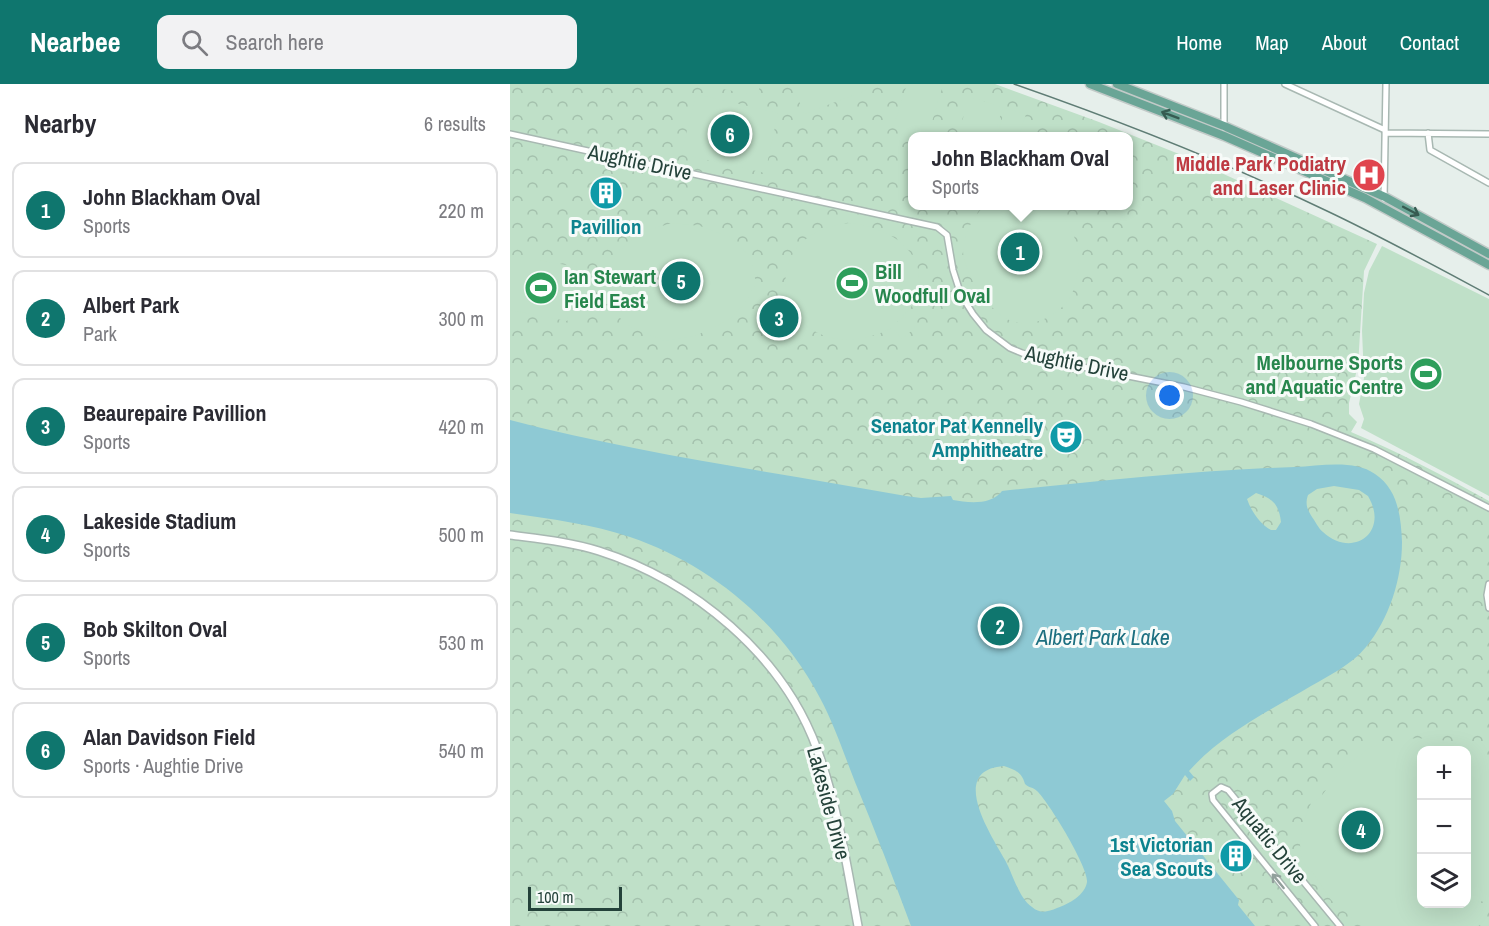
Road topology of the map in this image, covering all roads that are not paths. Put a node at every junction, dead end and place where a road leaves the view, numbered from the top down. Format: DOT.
graph roads {
  1 [pos="1090,84"];
  2 [pos="1117,84"];
  3 [pos="1224,84"];
  4 [pos="1285,84"];
  5 [pos="1386,84"];
  6 [pos="1224,126"];
  7 [pos="1385,132"];
  8 [pos="1428,133"];
  9 [pos="510,134"];
  10 [pos="1489,134"];
  11 [pos="1224,136"];
  12 [pos="1489,183"];
  13 [pos="1385,197"];
  14 [pos="1381,206"];
  15 [pos="1489,254"];
  16 [pos="1489,265"];
  17 [pos="1489,507"];
  18 [pos="510,535"];
  19 [pos="1489,584"];
  20 [pos="1489,608"];
  21 [pos="858,926"];
  22 [pos="1315,926"];
  23 [pos="1340,926"];
  11 -- 1 [label="main road, one-way"];
  2 -- 6 [label="main road"];
  3 -- 6 [label="street"];
  4 -- 7 [label="street"];
  5 -- 7 [label="street"];
  6 -- 11 [label="street"];
  6 -- 13 [label="main road"];
  7 -- 8 [label="street"];
  7 -- 13 [label="street"];
  8 -- 10 [label="street"];
  8 -- 12 [label="street"];
  9 -- 17 [label="street, Aughtie Drive"];
  11 -- 14 [label="main road"];
  13 -- 14 [label="street"];
  13 -- 15 [label="main road, one-way"];
  14 -- 16 [label="main road"];
  18 -- 21 [label="street, Lakeside Drive"];
  19 -- 20 [label="street"];
  22 -- 23 [label="street, Aquatic Drive, one-way"];
}
